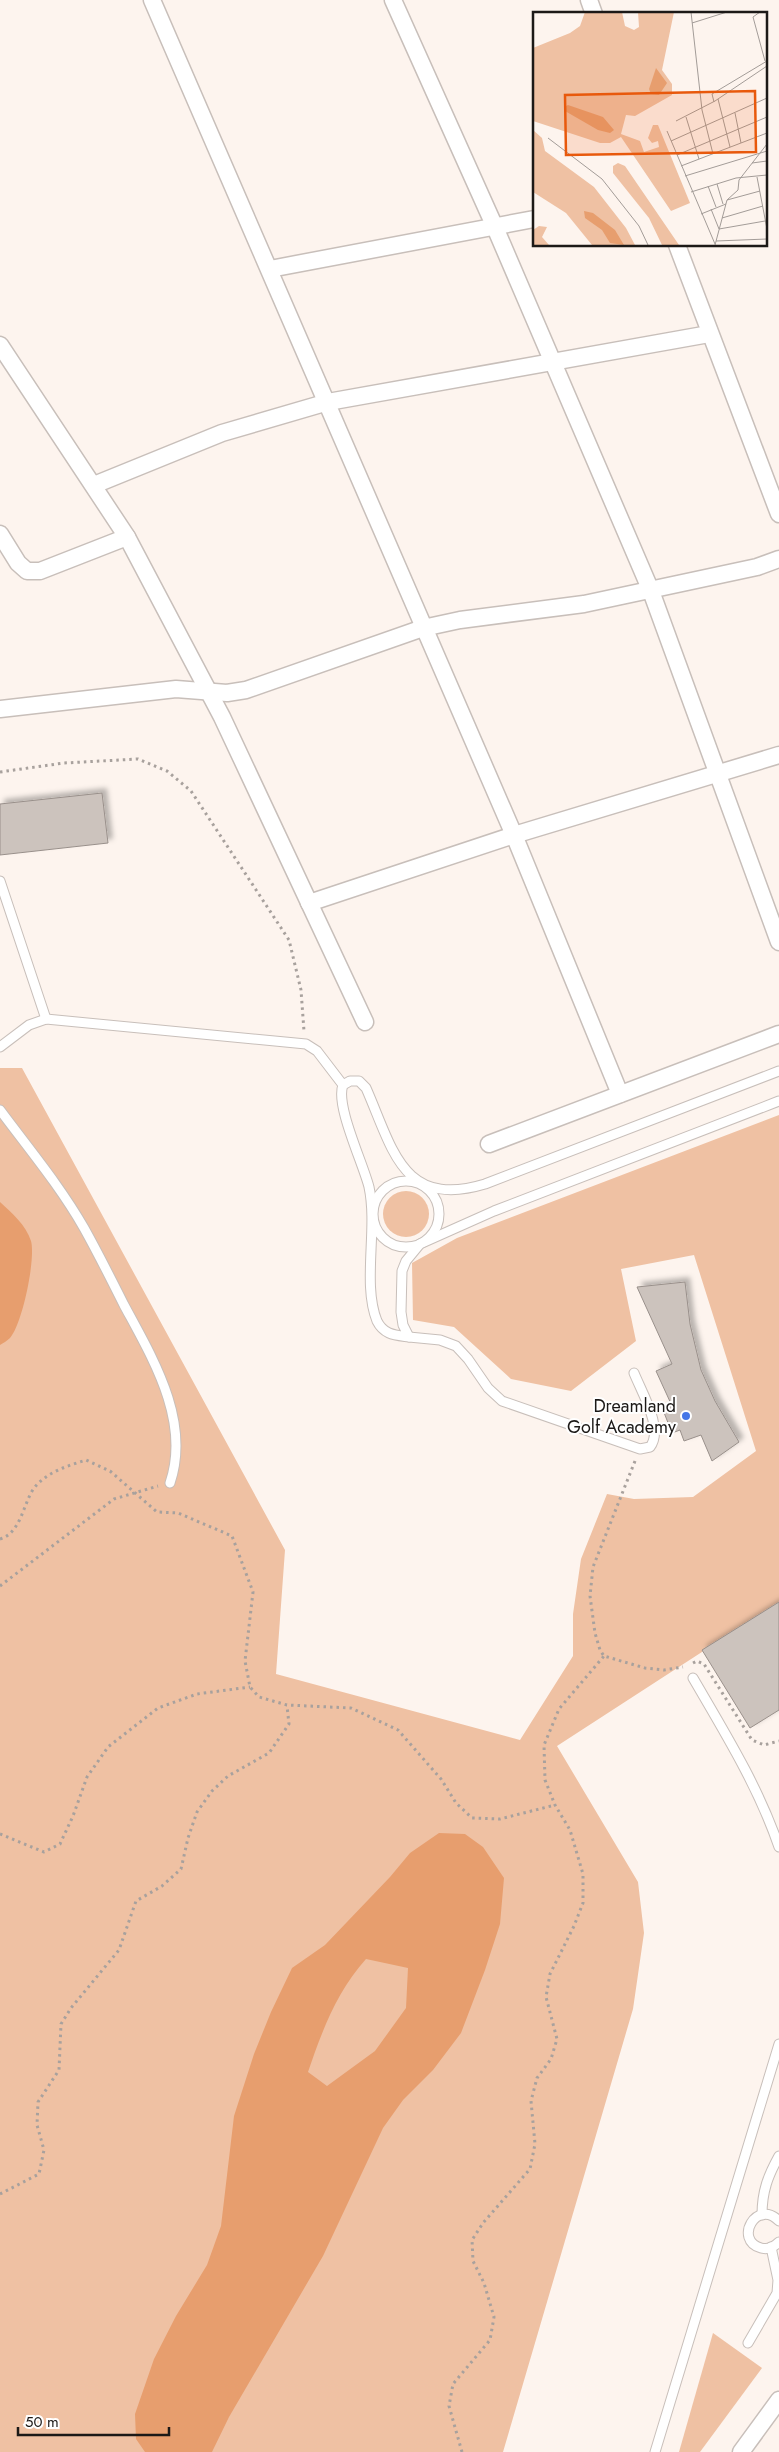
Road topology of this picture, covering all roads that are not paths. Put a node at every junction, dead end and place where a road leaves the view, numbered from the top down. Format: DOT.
graph roads {
  1 [pos="152,0"];
  2 [pos="393,0"];
  3 [pos="589,0"];
  4 [pos="593,12"];
  5 [pos="533,219"];
  6 [pos="494,225"];
  7 [pos="677,246"];
  8 [pos="270,269"];
  9 [pos="710,334"];
  10 [pos="0,345"];
  11 [pos="552,363"];
  12 [pos="328,402"];
  13 [pos="94,485"];
  14 [pos="779,514"];
  15 [pos="0,534"];
  16 [pos="127,537"];
  17 [pos="779,559"];
  18 [pos="651,591"];
  19 [pos="423,628"];
  20 [pos="208,690"];
  21 [pos="0,709"];
  22 [pos="779,755"];
  23 [pos="718,772"];
  24 [pos="514,835"];
  25 [pos="0,881"];
  26 [pos="309,903"];
  27 [pos="779,942"];
  28 [pos="46,1019"];
  29 [pos="365,1022"];
  30 [pos="779,1034"];
  31 [pos="0,1047"];
  32 [pos="779,1072"];
  33 [pos="343,1085"];
  34 [pos="620,1094"];
  35 [pos="779,1101"];
  36 [pos="0,1110"];
  37 [pos="489,1144"];
  38 [pos="421,1184"];
  39 [pos="373,1214"];
  40 [pos="420,1244"];
  41 [pos="409,1337"];
  42 [pos="634,1373"];
  43 [pos="170,1483"];
  44 [pos="693,1678"];
  45 [pos="779,1847"];
  46 [pos="779,2044"];
  47 [pos="779,2156"];
  48 [pos="762,2214"];
  49 [pos="779,2221"];
  50 [pos="775,2245"];
  51 [pos="748,2343"];
  52 [pos="779,2400"];
  53 [pos="656,2452"];
  54 [pos="740,2452"];
  1 -- 8 [label="street"];
  2 -- 6 [label="street"];
  3 -- 4 [label="street"];
  5 -- 6 [label="street"];
  6 -- 8 [label="street"];
  6 -- 11 [label="street"];
  7 -- 9 [label="street"];
  8 -- 12 [label="street"];
  9 -- 11 [label="street"];
  9 -- 14 [label="street"];
  10 -- 13 [label="street"];
  11 -- 12 [label="street"];
  11 -- 18 [label="street"];
  12 -- 13 [label="street"];
  12 -- 19 [label="street"];
  13 -- 16 [label="street"];
  15 -- 16 [label="street"];
  16 -- 20 [label="street"];
  17 -- 18 [label="street"];
  18 -- 19 [label="street"];
  18 -- 23 [label="street"];
  19 -- 20 [label="street"];
  19 -- 24 [label="street"];
  20 -- 21 [label="street"];
  20 -- 26 [label="street"];
  22 -- 23 [label="street"];
  23 -- 24 [label="street"];
  23 -- 27 [label="street"];
  24 -- 26 [label="street"];
  24 -- 34 [label="street"];
  25 -- 28 [label="lane"];
  26 -- 29 [label="street"];
  28 -- 31 [label="lane"];
  28 -- 33 [label="lane"];
  30 -- 34 [label="street"];
  32 -- 38 [label="lane"];
  33 -- 38 [label="lane"];
  33 -- 39 [label="lane"];
  34 -- 37 [label="street"];
  35 -- 40 [label="lane"];
  36 -- 43 [label="lane"];
  38 -- 39 [label="lane"];
  38 -- 40 [label="lane"];
  39 -- 40 [label="lane"];
  39 -- 41 [label="lane"];
  40 -- 41 [label="lane"];
  41 -- 42 [label="lane"];
  44 -- 45 [label="lane"];
  46 -- 53 [label="lane"];
  47 -- 48 [label="lane"];
  48 -- 49 [label="lane"];
  48 -- 50 [label="lane"];
  50 -- 51 [label="lane"];
  52 -- 54 [label="street"];
}
